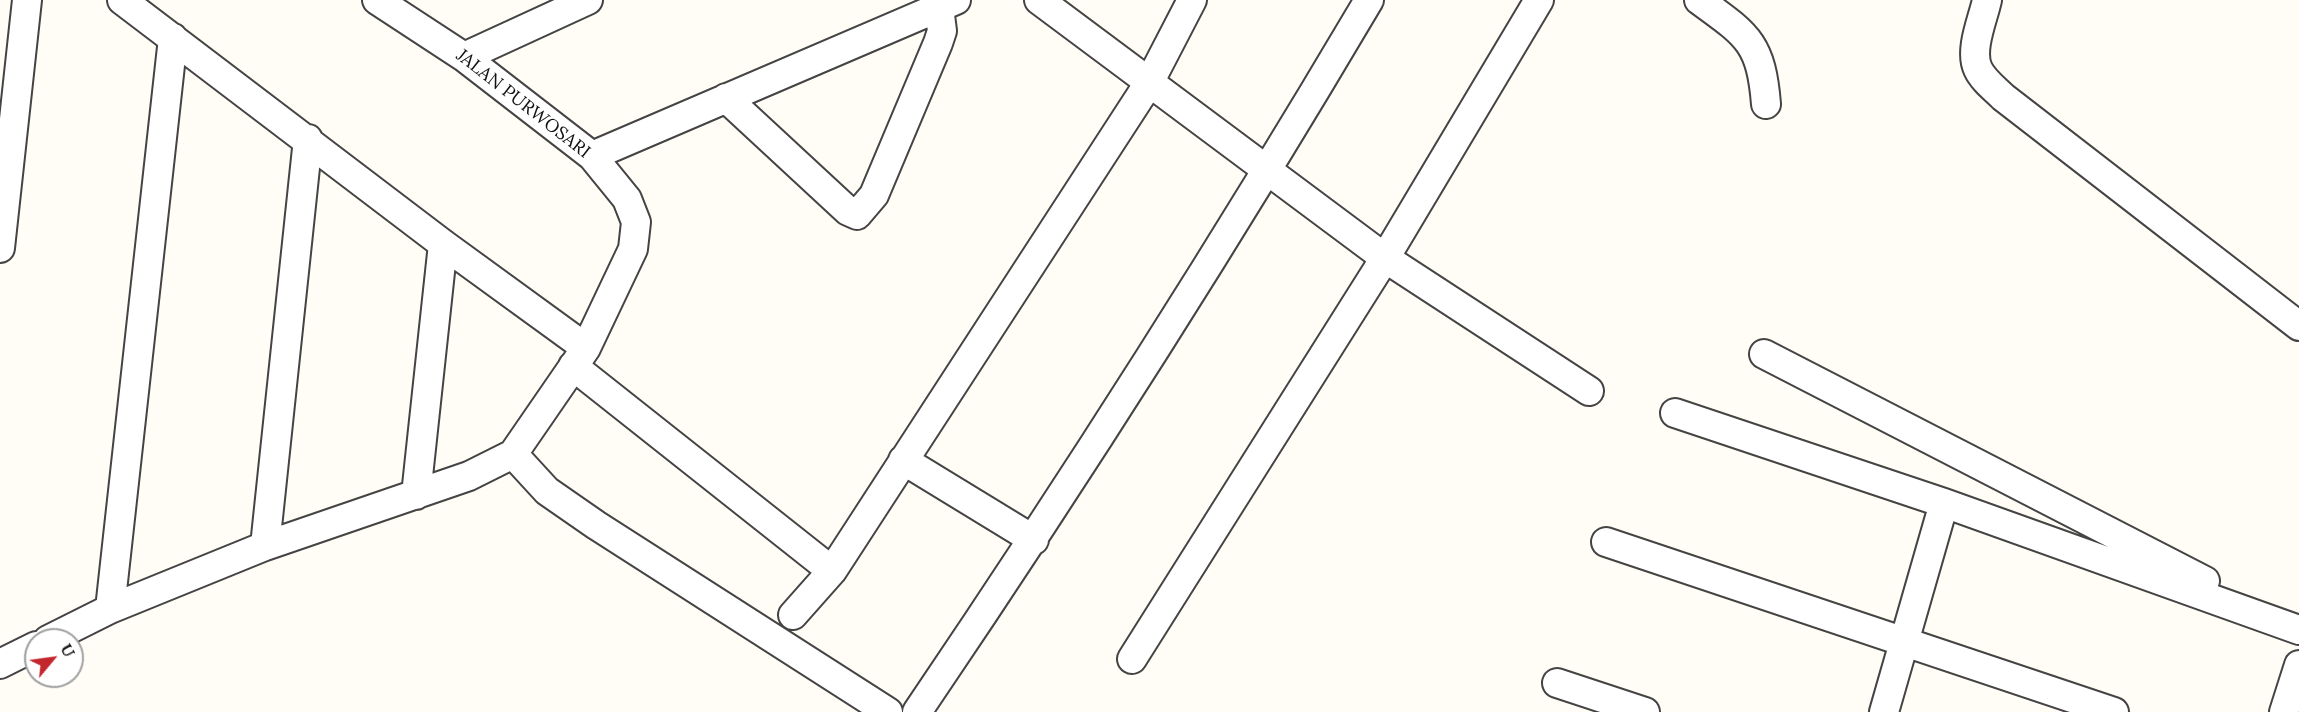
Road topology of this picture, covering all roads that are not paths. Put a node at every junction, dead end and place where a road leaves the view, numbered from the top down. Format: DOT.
graph roads {
  1 [pos="27,0"];
  2 [pos="122,0"];
  3 [pos="377,0"];
  4 [pos="588,0"];
  5 [pos="1039,0"];
  6 [pos="1192,0"];
  7 [pos="1369,0"];
  8 [pos="1539,0"];
  9 [pos="1699,0"];
  10 [pos="1987,0"];
  11 [pos="948,4"];
  12 [pos="173,38"];
  13 [pos="464,57"];
  14 [pos="1149,83"];
  15 [pos="726,98"];
  16 [pos="1766,104"];
  17 [pos="309,139"];
  18 [pos="592,156"];
  19 [pos="1268,170"];
  20 [pos="443,244"];
  21 [pos="0,249"];
  22 [pos="1385,258"];
  23 [pos="2299,326"];
  24 [pos="1764,354"];
  25 [pos="580,357"];
  26 [pos="1589,391"];
  27 [pos="1675,413"];
  28 [pos="513,454"];
  29 [pos="903,460"];
  30 [pos="416,495"];
  31 [pos="1944,503"];
  32 [pos="1034,540"];
  33 [pos="1606,542"];
  34 [pos="265,546"];
  35 [pos="832,571"];
  36 [pos="110,609"];
  37 [pos="793,615"];
  38 [pos="72,628"];
  39 [pos="2299,630"];
  40 [pos="1905,643"];
  41 [pos="24,652"];
  42 [pos="1132,659"];
  43 [pos="0,664"];
  44 [pos="2299,664"];
  45 [pos="1557,683"];
  46 [pos="888,712"];
  47 [pos="918,712"];
  48 [pos="1645,712"];
  49 [pos="1884,712"];
  50 [pos="2114,712"];
  51 [pos="2284,712"];
  1 -- 21 [label="street"];
  2 -- 12 [label="street"];
  3 -- 13 [label="street, JALAN PURWOSARI"];
  4 -- 13 [label="street"];
  5 -- 14 [label="street"];
  6 -- 14 [label="street"];
  7 -- 19 [label="street"];
  8 -- 22 [label="street"];
  9 -- 16 [label="street"];
  10 -- 23 [label="street"];
  11 -- 15 [label="street"];
  11 -- 15 [label="street"];
  12 -- 17 [label="street"];
  12 -- 36 [label="street"];
  13 -- 18 [label="street, JALAN PURWOSARI"];
  14 -- 19 [label="street"];
  14 -- 29 [label="street"];
  15 -- 18 [label="street"];
  17 -- 20 [label="street"];
  17 -- 34 [label="street"];
  18 -- 25 [label="street, JALAN PURWOSARI"];
  19 -- 22 [label="street"];
  19 -- 32 [label="street"];
  20 -- 25 [label="street"];
  20 -- 30 [label="street"];
  22 -- 26 [label="street"];
  22 -- 42 [label="street"];
  24 -- 39 [label="street"];
  25 -- 28 [label="street, JALAN PURWOSARI"];
  25 -- 35 [label="street"];
  27 -- 31 [label="street"];
  28 -- 30 [label="street"];
  28 -- 46 [label="street"];
  29 -- 32 [label="street"];
  29 -- 35 [label="street"];
  30 -- 34 [label="street"];
  31 -- 39 [label="street"];
  31 -- 40 [label="street"];
  32 -- 47 [label="street"];
  33 -- 40 [label="street"];
  34 -- 36 [label="street"];
  35 -- 37 [label="street"];
  36 -- 38 [label="street"];
  40 -- 49 [label="street"];
  40 -- 50 [label="street"];
  41 -- 43 [label="street"];
  44 -- 51 [label="street"];
  45 -- 48 [label="street"];
}
